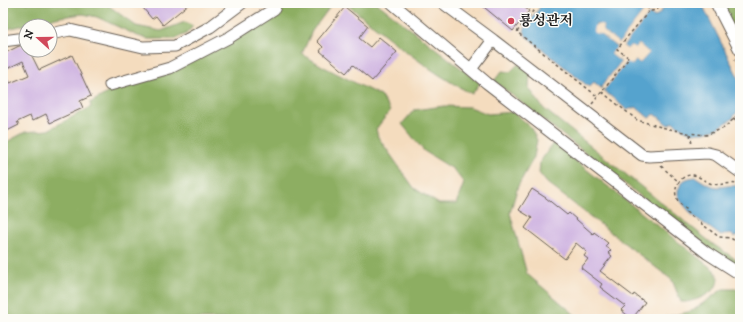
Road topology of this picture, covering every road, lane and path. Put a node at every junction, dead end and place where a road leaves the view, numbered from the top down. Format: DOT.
graph roads {
  1 [pos="241,3"];
  2 [pos="276,3"];
  3 [pos="392,3"];
  4 [pos="443,3"];
  5 [pos="523,3"];
  6 [pos="642,3"];
  7 [pos="663,3"];
  8 [pos="716,3"];
  9 [pos="650,10"];
  10 [pos="58,32"];
  11 [pos="18,39"];
  12 [pos="493,40"];
  13 [pos="3,41"];
  14 [pos="740,50"];
  15 [pos="470,69"];
  16 [pos="110,85"];
  17 [pos="602,92"];
  18 [pos="598,97"];
  19 [pos="586,112"];
  20 [pos="740,112"];
  21 [pos="733,119"];
  22 [pos="740,123"];
  23 [pos="653,155"];
  24 [pos="740,172"];
  25 [pos="678,182"];
  26 [pos="740,185"];
  27 [pos="734,240"];
  28 [pos="740,274"];
  1 -- 10 [label="lane"];
  2 -- 16 [label="lane"];
  3 -- 15 [label="lane"];
  4 -- 12 [label="lane"];
  5 -- 18 [label="path"];
  6 -- 9 [label="path"];
  7 -- 9 [label="path"];
  8 -- 14 [label="lane"];
  9 -- 17 [label="path"];
  11 -- 13 [label="lane"];
  12 -- 15 [label="lane"];
  12 -- 19 [label="lane"];
  15 -- 28 [label="lane"];
  17 -- 18 [label="path"];
  17 -- 21 [label="path"];
  18 -- 19 [label="path"];
  19 -- 23 [label="lane"];
  20 -- 21 [label="path"];
  21 -- 22 [label="path"];
  23 -- 24 [label="lane"];
  23 -- 25 [label="path"];
  25 -- 26 [label="path"];
  25 -- 27 [label="path"];
}
